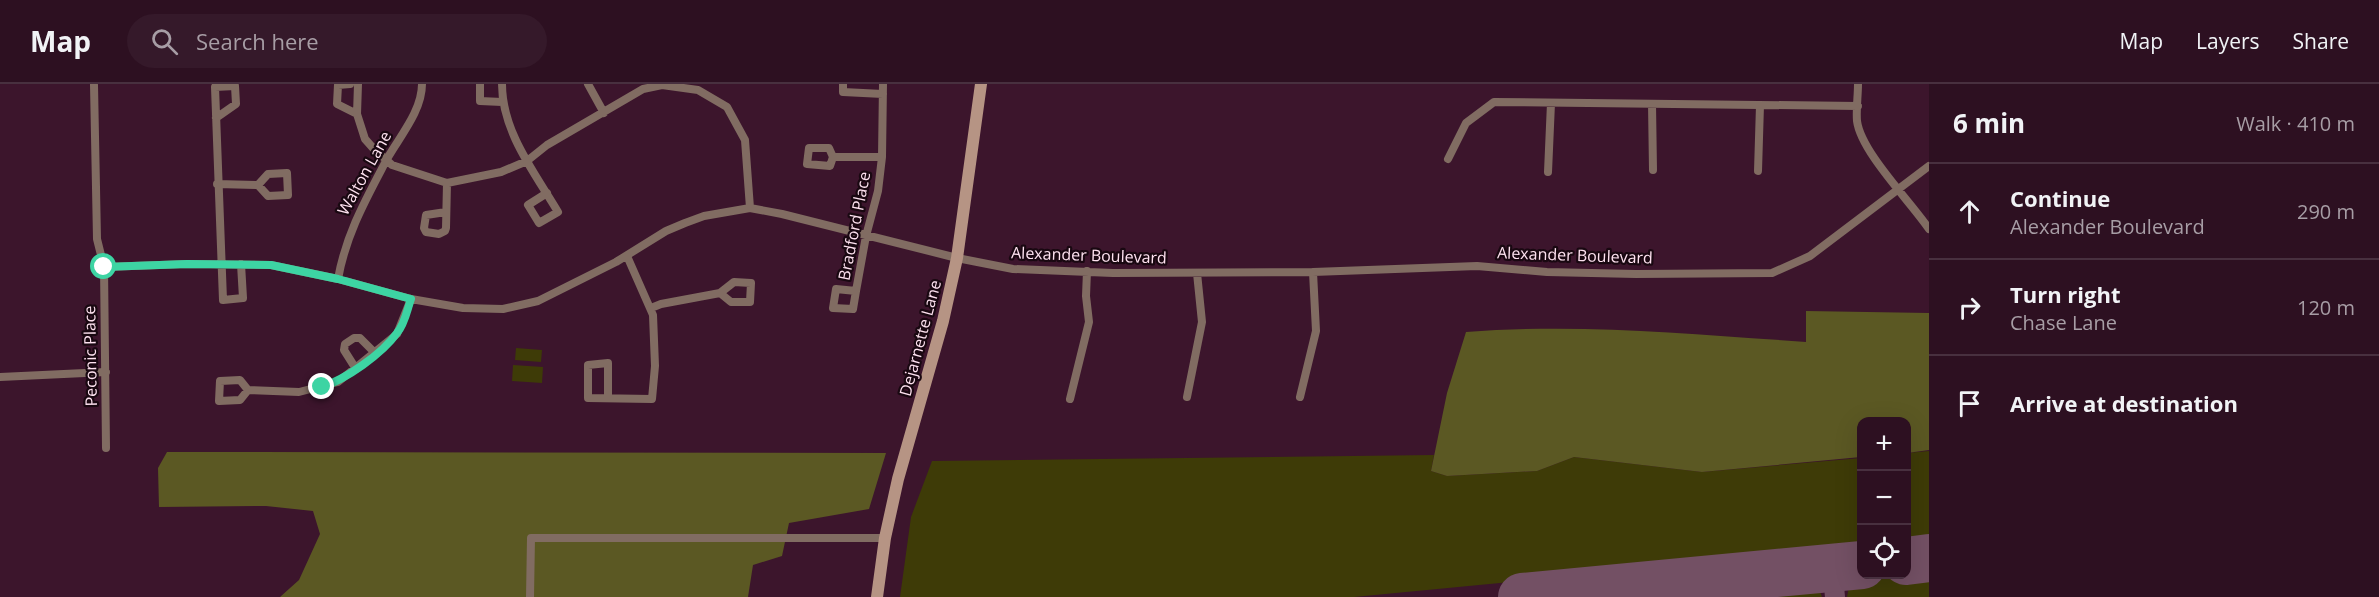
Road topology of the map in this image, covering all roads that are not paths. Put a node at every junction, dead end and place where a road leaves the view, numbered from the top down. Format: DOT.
graph roads {
  1 [pos="350,84"];
  2 [pos="358,84"];
  3 [pos="422,84"];
  4 [pos="480,84"];
  5 [pos="502,84"];
  6 [pos="588,84"];
  7 [pos="843,84"];
  8 [pos="883,84"];
  9 [pos="981,84"];
  10 [pos="1858,84"];
  11 [pos="94,85"];
  12 [pos="883,94"];
  13 [pos="502,102"];
  14 [pos="1551,103"];
  15 [pos="1652,104"];
  16 [pos="1760,105"];
  17 [pos="1858,106"];
  18 [pos="604,113"];
  19 [pos="357,114"];
  20 [pos="216,117"];
  21 [pos="833,157"];
  22 [pos="882,157"];
  23 [pos="1448,159"];
  24 [pos="527,161"];
  25 [pos="389,163"];
  26 [pos="1929,166"];
  27 [pos="1653,170"];
  28 [pos="1758,171"];
  29 [pos="1548,172"];
  30 [pos="447,183"];
  31 [pos="218,184"];
  32 [pos="258,185"];
  33 [pos="1900,189"];
  34 [pos="547,194"];
  35 [pos="750,208"];
  36 [pos="446,212"];
  37 [pos="1929,229"];
  38 [pos="866,236"];
  39 [pos="627,256"];
  40 [pos="957,258"];
  41 [pos="241,264"];
  42 [pos="221,265"];
  43 [pos="104,267"];
  44 [pos="1087,271"];
  45 [pos="1313,272"];
  46 [pos="1197,273"];
  47 [pos="338,279"];
  48 [pos="856,291"];
  49 [pos="720,293"];
  50 [pos="411,299"];
  51 [pos="651,308"];
  52 [pos="376,354"];
  53 [pos="356,369"];
  54 [pos="106,372"];
  55 [pos="0,377"];
  56 [pos="248,390"];
  57 [pos="1187,397"];
  58 [pos="1300,397"];
  59 [pos="608,398"];
  60 [pos="1071,399"];
  61 [pos="106,448"];
  62 [pos="885,538"];
  63 [pos="530,597"];
  64 [pos="877,597"];
  1 -- 19 [label="street"];
  2 -- 19 [label="street"];
  3 -- 25 [label="street, Walton Lane"];
  4 -- 13 [label="street"];
  5 -- 13 [label="street"];
  6 -- 18 [label="street"];
  7 -- 12 [label="street"];
  8 -- 12 [label="street, Bradford Place"];
  9 -- 40 [label="main road, Dejarnette Lane"];
  10 -- 17 [label="street"];
  11 -- 43 [label="street, Peconic Place"];
  12 -- 22 [label="street, Bradford Place"];
  13 -- 24 [label="street"];
  14 -- 15 [label="street"];
  14 -- 23 [label="street"];
  14 -- 29 [label="street"];
  15 -- 16 [label="street"];
  15 -- 27 [label="street"];
  16 -- 17 [label="street"];
  16 -- 28 [label="street"];
  17 -- 33 [label="street"];
  18 -- 24 [label="street"];
  18 -- 35 [label="street"];
  19 -- 25 [label="street"];
  20 -- 31 [label="street"];
  21 -- 22 [label="street"];
  22 -- 38 [label="street, Bradford Place"];
  24 -- 30 [label="street"];
  24 -- 34 [label="street"];
  25 -- 30 [label="street"];
  25 -- 47 [label="street, Walton Lane"];
  26 -- 33 [label="street, Alexander Boulevard"];
  30 -- 36 [label="street"];
  31 -- 32 [label="street"];
  31 -- 42 [label="street"];
  33 -- 37 [label="street"];
  33 -- 45 [label="street, Alexander Boulevard"];
  35 -- 38 [label="street, Alexander Boulevard"];
  35 -- 39 [label="street, Alexander Boulevard"];
  38 -- 40 [label="street, Alexander Boulevard"];
  38 -- 48 [label="street, Bradford Place"];
  39 -- 50 [label="street, Alexander Boulevard"];
  39 -- 51 [label="street"];
  40 -- 44 [label="street, Alexander Boulevard"];
  40 -- 62 [label="main road, Dejarnette Lane"];
  41 -- 42 [label="street, Alexander Boulevard"];
  41 -- 42 [label="street"];
  41 -- 47 [label="street, Alexander Boulevard"];
  42 -- 43 [label="street, Alexander Boulevard"];
  43 -- 54 [label="street, Peconic Place"];
  44 -- 46 [label="street, Alexander Boulevard"];
  44 -- 60 [label="street"];
  45 -- 46 [label="street, Alexander Boulevard"];
  45 -- 58 [label="street"];
  46 -- 57 [label="street"];
  47 -- 50 [label="street, Alexander Boulevard"];
  49 -- 51 [label="street"];
  50 -- 52 [label="street"];
  51 -- 59 [label="street"];
  52 -- 53 [label="street"];
  52 -- 53 [label="street"];
  53 -- 56 [label="street"];
  54 -- 55 [label="street"];
  54 -- 61 [label="street, Peconic Place"];
  59 -- 59 [label="street"];
  62 -- 63 [label="street"];
  62 -- 64 [label="main road, Dejarnette Lane"];
}
